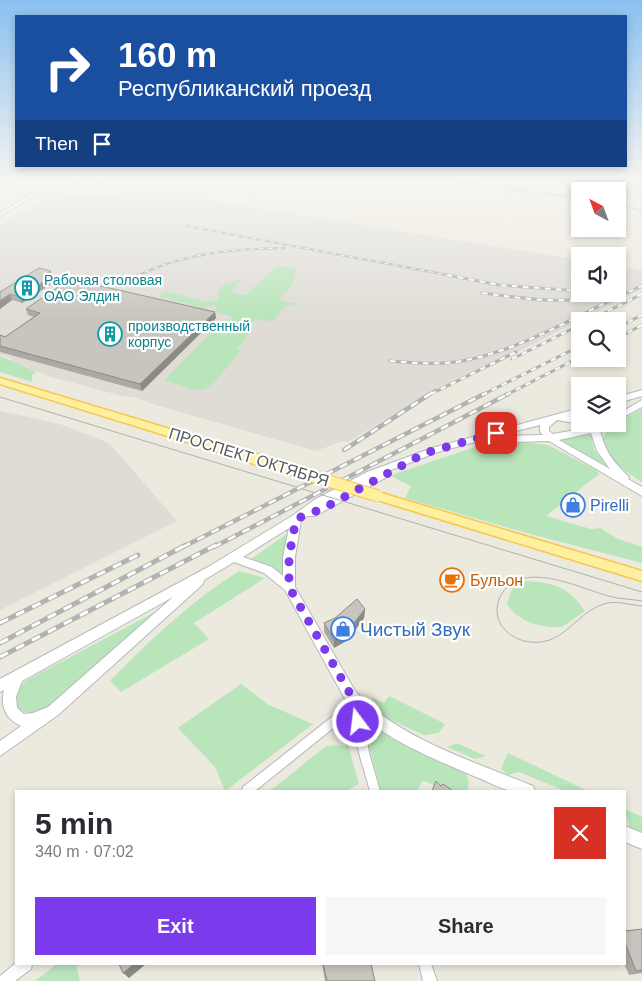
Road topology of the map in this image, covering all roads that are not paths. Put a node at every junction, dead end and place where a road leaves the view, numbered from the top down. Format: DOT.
graph roads {
  1 [pos="0,381"];
  2 [pos="642,394"];
  3 [pos="626,398"];
  4 [pos="642,403"];
  5 [pos="626,412"];
  6 [pos="571,413"];
  7 [pos="555,417"];
  8 [pos="571,420"];
  9 [pos="571,432"];
  10 [pos="593,432"];
  11 [pos="550,438"];
  12 [pos="470,441"];
  13 [pos="642,492"];
  14 [pos="296,519"];
  15 [pos="232,557"];
  16 [pos="212,570"];
  17 [pos="642,576"];
  18 [pos="289,587"];
  19 [pos="24,672"];
  20 [pos="0,686"];
  21 [pos="356,704"];
  22 [pos="53,711"];
  23 [pos="0,750"];
  24 [pos="248,790"];
  25 [pos="374,790"];
  26 [pos="526,790"];
  27 [pos="626,834"];
  28 [pos="642,841"];
  29 [pos="25,965"];
  30 [pos="425,965"];
  31 [pos="4,981"];
  32 [pos="430,981"];
  1 -- 17 [label="main road, ПРОСПЕКТ ОКТЯБРЯ, bridge"];
  2 -- 3 [label="main road"];
  4 -- 5 [label="main road"];
  6 -- 7 [label="main road"];
  7 -- 8 [label="main road"];
  7 -- 11 [label="main road"];
  7 -- 12 [label="main road"];
  9 -- 11 [label="main road"];
  10 -- 13 [label="main road"];
  11 -- 12 [label="main road"];
  11 -- 13 [label="main road"];
  12 -- 14 [label="main road"];
  14 -- 15 [label="main road"];
  14 -- 18 [label="main road"];
  15 -- 16 [label="main road"];
  15 -- 18 [label="main road"];
  16 -- 19 [label="main road"];
  16 -- 22 [label="main road"];
  18 -- 21 [label="main road"];
  19 -- 20 [label="main road"];
  19 -- 22 [label="main road"];
  21 -- 24 [label="street"];
  21 -- 25 [label="street"];
  21 -- 26 [label="main road"];
  22 -- 23 [label="main road"];
  27 -- 28 [label="main road"];
  29 -- 31 [label="street"];
  30 -- 32 [label="street"];
}
